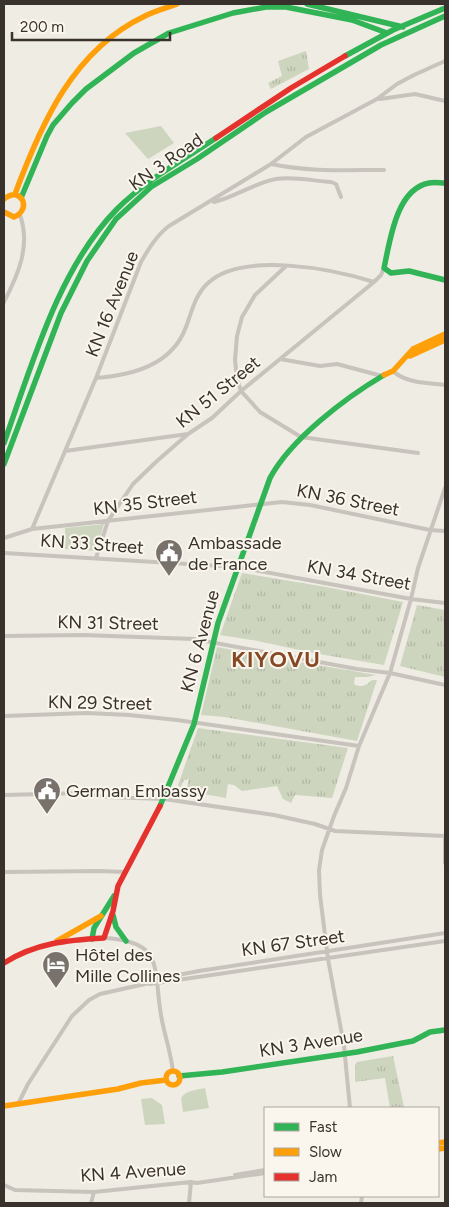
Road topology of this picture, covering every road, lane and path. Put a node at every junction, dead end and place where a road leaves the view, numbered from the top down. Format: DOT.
graph roads {
  1 [pos="177,4"];
  2 [pos="307,4"];
  3 [pos="445,8"];
  4 [pos="445,16"];
  5 [pos="403,27"];
  6 [pos="387,33"];
  7 [pos="445,61"];
  8 [pos="377,99"];
  9 [pos="445,101"];
  10 [pos="271,164"];
  11 [pos="384,170"];
  12 [pos="445,182"];
  13 [pos="15,194"];
  14 [pos="341,197"];
  15 [pos="21,198"];
  16 [pos="4,200"];
  17 [pos="209,203"];
  18 [pos="5,215"];
  19 [pos="20,215"];
  20 [pos="286,266"];
  21 [pos="384,268"];
  22 [pos="445,280"];
  23 [pos="374,282"];
  24 [pos="4,302"];
  25 [pos="445,334"];
  26 [pos="445,340"];
  27 [pos="406,358"];
  28 [pos="280,359"];
  29 [pos="393,371"];
  30 [pos="382,376"];
  31 [pos="96,378"];
  32 [pos="445,386"];
  33 [pos="241,391"];
  34 [pos="188,434"];
  35 [pos="301,437"];
  36 [pos="4,443"];
  37 [pos="65,451"];
  38 [pos="418,452"];
  39 [pos="4,464"];
  40 [pos="445,488"];
  41 [pos="262,503"];
  42 [pos="108,521"];
  43 [pos="32,529"];
  44 [pos="430,530"];
  45 [pos="445,531"];
  46 [pos="4,538"];
  47 [pos="4,553"];
  48 [pos="96,558"];
  49 [pos="238,567"];
  50 [pos="411,599"];
  51 [pos="445,604"];
  52 [pos="4,636"];
  53 [pos="212,642"];
  54 [pos="390,673"];
  55 [pos="445,685"];
  56 [pos="4,716"];
  57 [pos="194,724"];
  58 [pos="359,746"];
  59 [pos="4,795"];
  60 [pos="164,799"];
  61 [pos="330,830"];
  62 [pos="445,836"];
  63 [pos="445,863"];
  64 [pos="4,872"];
  65 [pos="125,872"];
  66 [pos="116,894"];
  67 [pos="113,911"];
  68 [pos="101,916"];
  69 [pos="445,933"];
  70 [pos="104,938"];
  71 [pos="92,939"];
  72 [pos="126,941"];
  73 [pos="445,941"];
  74 [pos="55,943"];
  75 [pos="328,952"];
  76 [pos="328,959"];
  77 [pos="4,963"];
  78 [pos="199,971"];
  79 [pos="199,978"];
  80 [pos="157,982"];
  81 [pos="445,1030"];
  82 [pos="344,1054"];
  83 [pos="173,1072"];
  84 [pos="179,1076"];
  85 [pos="166,1080"];
  86 [pos="18,1104"];
  87 [pos="4,1106"];
  88 [pos="350,1107"];
  89 [pos="264,1172"];
  90 [pos="191,1182"];
  91 [pos="4,1186"];
  92 [pos="94,1192"];
  93 [pos="91,1202"];
  94 [pos="189,1203"];
  1 -- 13 [label="main road"];
  2 -- 5 [label="main road"];
  3 -- 5 [label="main road, KN 3 Road"];
  4 -- 39 [label="main road, KN 3 Road"];
  5 -- 6 [label="main road, KN 3 Road"];
  6 -- 15 [label="main road"];
  6 -- 36 [label="main road, KN 3 Road"];
  7 -- 8 [label="street, KN 16 Avenue"];
  8 -- 9 [label="street"];
  8 -- 10 [label="street, KN 16 Avenue"];
  10 -- 11 [label="street"];
  10 -- 17 [label="street, KN 16 Avenue"];
  12 -- 21 [label="main road"];
  13 -- 15 [label="main road"];
  13 -- 16 [label="main road"];
  14 -- 17 [label="street"];
  15 -- 19 [label="main road"];
  17 -- 31 [label="street, KN 16 Avenue"];
  18 -- 19 [label="main road"];
  19 -- 24 [label="street"];
  20 -- 23 [label="street"];
  20 -- 31 [label="street"];
  20 -- 33 [label="street"];
  21 -- 22 [label="main road"];
  21 -- 23 [label="street, KN 51 Street"];
  23 -- 28 [label="street, KN 51 Street"];
  25 -- 27 [label="main road, KN 6 Avenue"];
  26 -- 27 [label="main road, KN 6 Avenue"];
  27 -- 29 [label="main road, KN 6 Avenue"];
  28 -- 30 [label="street"];
  28 -- 33 [label="street, KN 51 Street"];
  29 -- 30 [label="main road, KN 6 Avenue"];
  29 -- 32 [label="street"];
  30 -- 35 [label="main road, KN 6 Avenue"];
  31 -- 37 [label="street, KN 16 Avenue"];
  33 -- 34 [label="street, KN 51 Street"];
  33 -- 35 [label="street"];
  34 -- 37 [label="street"];
  34 -- 42 [label="street, KN 51 Street"];
  35 -- 38 [label="street"];
  35 -- 41 [label="main road, KN 6 Avenue"];
  37 -- 43 [label="street, KN 16 Avenue"];
  40 -- 44 [label="street"];
  41 -- 42 [label="street, KN 35 Street"];
  41 -- 44 [label="street, KN 36 Street"];
  41 -- 49 [label="main road, KN 6 Avenue"];
  42 -- 43 [label="street, KN 35 Street"];
  42 -- 48 [label="street, KN 51 Street"];
  43 -- 46 [label="street"];
  44 -- 45 [label="street, KN 36 Street"];
  44 -- 50 [label="street"];
  47 -- 48 [label="street, KN 33 Street"];
  48 -- 49 [label="street, KN 33 Street"];
  49 -- 50 [label="street, KN 34 Street"];
  49 -- 53 [label="main road, KN 6 Avenue"];
  50 -- 51 [label="street, KN 34 Street"];
  50 -- 54 [label="street"];
  52 -- 53 [label="street, KN 31 Street"];
  53 -- 54 [label="street, KN 31 Street"];
  53 -- 57 [label="main road, KN 6 Avenue"];
  54 -- 55 [label="street, KN 31 Street"];
  54 -- 58 [label="street"];
  56 -- 57 [label="street, KN 29 Street"];
  57 -- 58 [label="street, KN 29 Street"];
  57 -- 60 [label="main road, KN 6 Avenue"];
  58 -- 61 [label="street"];
  59 -- 60 [label="street"];
  60 -- 61 [label="street"];
  60 -- 65 [label="main road, KN 6 Avenue"];
  61 -- 62 [label="street"];
  61 -- 75 [label="street"];
  62 -- 63 [label="street"];
  64 -- 65 [label="street"];
  65 -- 66 [label="main road, KN 6 Avenue"];
  66 -- 67 [label="main road, KN 6 Avenue"];
  66 -- 68 [label="main road, KN 6 Avenue"];
  67 -- 70 [label="main road, KN 6 Avenue"];
  67 -- 72 [label="main road"];
  68 -- 71 [label="main road, KN 6 Avenue"];
  68 -- 74 [label="main road"];
  69 -- 75 [label="street, KN 67 Street"];
  70 -- 71 [label="main road"];
  70 -- 72 [label="street"];
  71 -- 74 [label="main road"];
  72 -- 80 [label="street"];
  73 -- 76 [label="street, KN 67 Street"];
  74 -- 77 [label="main road"];
  75 -- 76 [label="street"];
  75 -- 78 [label="street, KN 67 Street"];
  76 -- 79 [label="street, KN 67 Street"];
  76 -- 82 [label="street"];
  78 -- 79 [label="street"];
  78 -- 80 [label="street, KN 67 Street"];
  79 -- 80 [label="street, KN 67 Street"];
  80 -- 83 [label="street"];
  80 -- 86 [label="street, KN 67 Street"];
  81 -- 82 [label="main road, KN 3 Avenue"];
  82 -- 84 [label="main road, KN 3 Avenue"];
  82 -- 88 [label="street"];
  83 -- 84 [label="main road"];
  83 -- 85 [label="main road"];
  84 -- 85 [label="main road"];
  85 -- 86 [label="main road"];
  86 -- 87 [label="main road"];
  89 -- 90 [label="street, KN 4 Avenue"];
  90 -- 92 [label="street, KN 4 Avenue"];
  90 -- 94 [label="street"];
  91 -- 92 [label="street, KN 4 Avenue"];
  92 -- 93 [label="street"];
}
